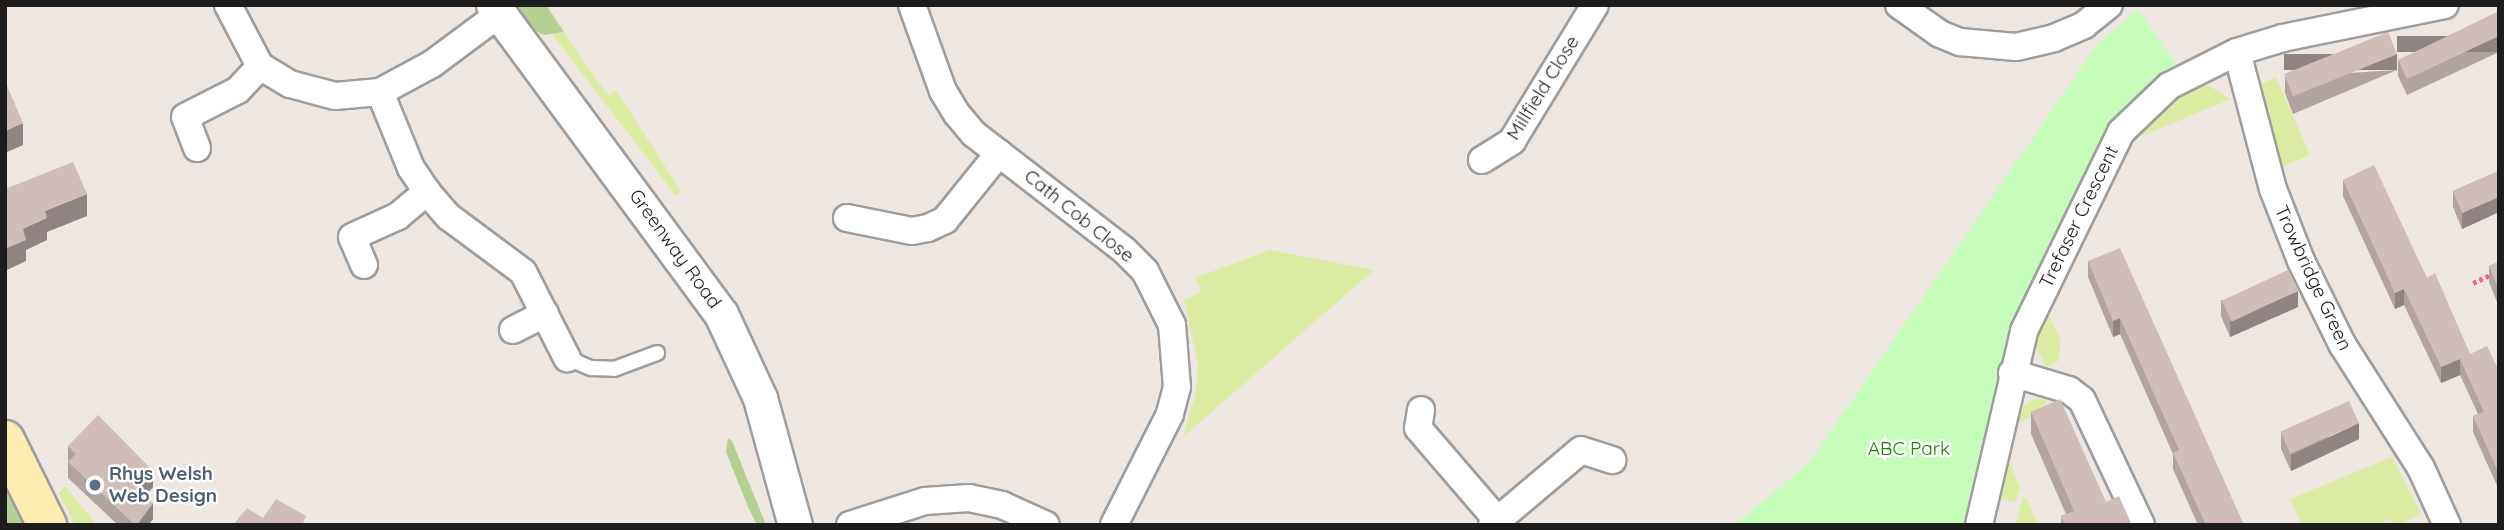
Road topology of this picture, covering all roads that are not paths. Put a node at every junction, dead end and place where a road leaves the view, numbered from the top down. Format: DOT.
graph roads {
  1 [pos="228,5"];
  2 [pos="912,5"];
  3 [pos="1595,5"];
  4 [pos="1899,5"];
  5 [pos="2109,5"];
  6 [pos="2445,5"];
  7 [pos="496,9"];
  8 [pos="2238,52"];
  9 [pos="260,66"];
  10 [pos="380,92"];
  11 [pos="197,148"];
  12 [pos="999,153"];
  13 [pos="1482,160"];
  14 [pos="428,192"];
  15 [pos="847,218"];
  16 [pos="364,265"];
  17 [pos="545,314"];
  18 [pos="513,330"];
  19 [pos="657,353"];
  20 [pos="567,358"];
  21 [pos="2012,373"];
  22 [pos="1421,410"];
  23 [pos="5,440"];
  24 [pos="1612,460"];
  25 [pos="1495,522"];
  26 [pos="47,525"];
  27 [pos="795,525"];
  28 [pos="850,525"];
  29 [pos="1046,525"];
  30 [pos="1114,525"];
  31 [pos="1979,525"];
  32 [pos="2140,525"];
  33 [pos="2448,525"];
  1 -- 9 [label="street"];
  2 -- 12 [label="street, Cath Cob Close"];
  3 -- 13 [label="street, Millfield Close"];
  4 -- 5 [label="street"];
  6 -- 8 [label="street, Trefaser Crescent"];
  7 -- 10 [label="street"];
  7 -- 27 [label="street, Greenway Road"];
  8 -- 21 [label="street, Trefaser Crescent"];
  8 -- 33 [label="street, Trowbridge Green"];
  9 -- 10 [label="street"];
  9 -- 11 [label="street"];
  10 -- 14 [label="street"];
  12 -- 15 [label="street"];
  12 -- 30 [label="street, Cath Cob Close"];
  14 -- 16 [label="street"];
  14 -- 17 [label="street"];
  17 -- 18 [label="street"];
  17 -- 20 [label="street"];
  19 -- 20 [label="lane"];
  21 -- 31 [label="street, Trefaser Crescent"];
  21 -- 32 [label="street"];
  22 -- 25 [label="street"];
  23 -- 26 [label="main road"];
  24 -- 25 [label="street"];
  28 -- 29 [label="street"];
}
